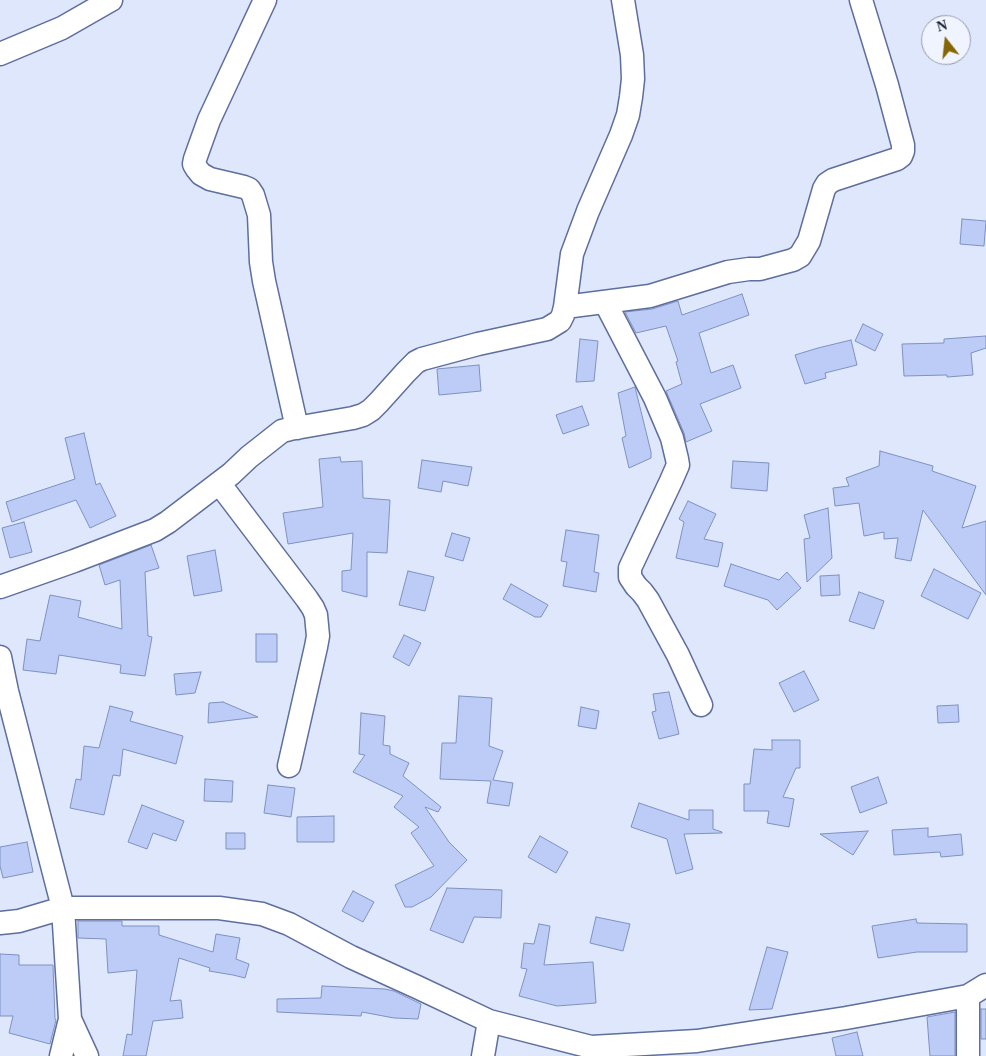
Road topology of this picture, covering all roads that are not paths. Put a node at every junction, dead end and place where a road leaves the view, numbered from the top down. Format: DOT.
graph roads {
  1 [pos="111,0"];
  2 [pos="265,0"];
  3 [pos="623,0"];
  4 [pos="861,0"];
  5 [pos="0,54"];
  6 [pos="605,302"];
  7 [pos="565,307"];
  8 [pos="297,428"];
  9 [pos="219,483"];
  10 [pos="0,587"];
  11 [pos="0,660"];
  12 [pos="701,705"];
  13 [pos="289,766"];
  14 [pos="63,908"];
  15 [pos="0,923"];
  16 [pos="977,990"];
  17 [pos="70,1018"];
  18 [pos="489,1021"];
  19 [pos="61,1056"];
  20 [pos="87,1056"];
  21 [pos="483,1056"];
  22 [pos="968,1056"];
  1 -- 5 [label="street"];
  2 -- 8 [label="street"];
  3 -- 7 [label="street"];
  4 -- 6 [label="street"];
  6 -- 7 [label="street"];
  6 -- 12 [label="street"];
  7 -- 8 [label="street"];
  8 -- 9 [label="street"];
  9 -- 10 [label="street"];
  9 -- 13 [label="street"];
  11 -- 14 [label="street"];
  14 -- 15 [label="street"];
  14 -- 17 [label="street"];
  14 -- 18 [label="street"];
  16 -- 18 [label="street"];
  16 -- 22 [label="street"];
  17 -- 19 [label="street"];
  17 -- 20 [label="street"];
  18 -- 21 [label="street"];
}
